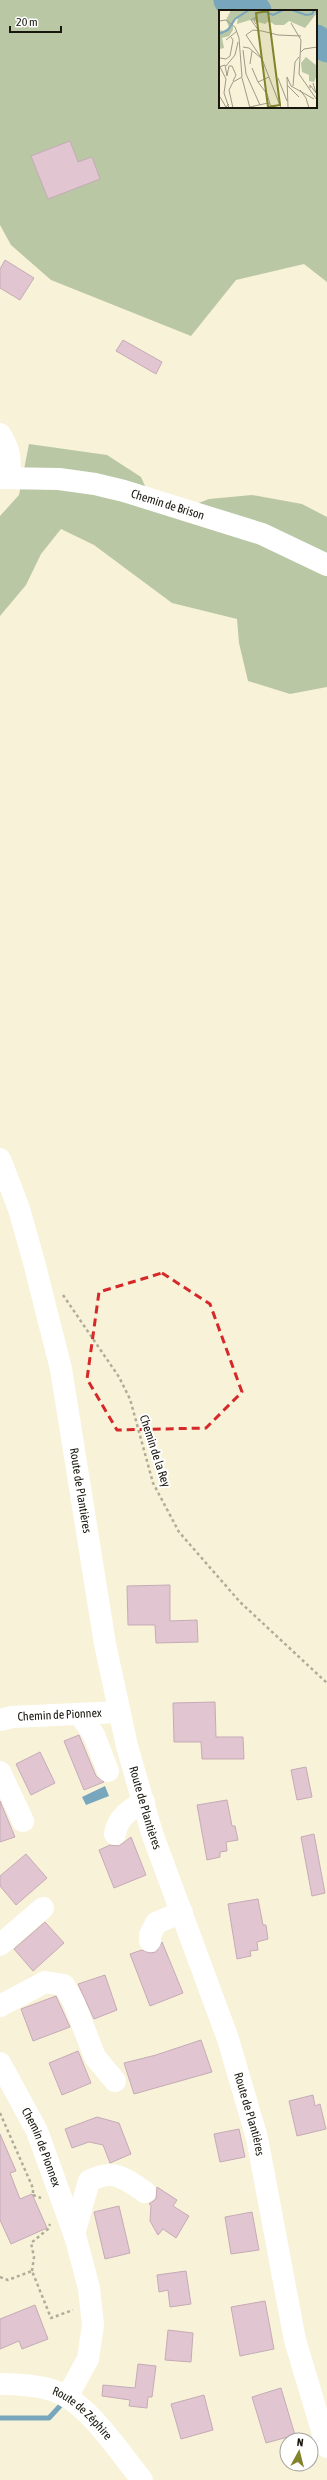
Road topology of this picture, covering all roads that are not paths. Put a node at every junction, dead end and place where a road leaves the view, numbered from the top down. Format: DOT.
graph roads {
  1 [pos="0,434"];
  2 [pos="4,478"];
  3 [pos="327,565"];
  4 [pos="0,1159"];
  5 [pos="0,1192"];
  6 [pos="19,1209"];
  7 [pos="119,1712"];
  8 [pos="80,1715"];
  9 [pos="0,1720"];
  10 [pos="108,1771"];
  11 [pos="0,1772"];
  12 [pos="144,1802"];
  13 [pos="23,1821"];
  14 [pos="115,1834"];
  15 [pos="43,1908"];
  16 [pos="182,1912"];
  17 [pos="150,1941"];
  18 [pos="0,1945"];
  19 [pos="0,2006"];
  20 [pos="0,2063"];
  21 [pos="115,2081"];
  22 [pos="145,2192"];
  23 [pos="74,2234"];
  24 [pos="0,2384"];
  25 [pos="67,2398"];
  26 [pos="327,2447"];
  27 [pos="142,2480"];
  1 -- 2 [label="street"];
  2 -- 3 [label="street, Chemin de Brison"];
  4 -- 6 [label="street, Route de Plantières"];
  5 -- 6 [label="street"];
  6 -- 7 [label="street, Route de Plantières"];
  7 -- 8 [label="street, Chemin de Pionnex"];
  7 -- 12 [label="street, Route de Plantières"];
  8 -- 9 [label="street, Chemin de Pionnex"];
  8 -- 10 [label="street"];
  11 -- 13 [label="street"];
  12 -- 14 [label="street"];
  12 -- 16 [label="street, Route de Plantières"];
  15 -- 18 [label="street"];
  16 -- 17 [label="street"];
  16 -- 26 [label="street, Route de Plantières"];
  19 -- 21 [label="street"];
  20 -- 23 [label="street, Chemin de Pionnex"];
  22 -- 23 [label="street"];
  23 -- 25 [label="street, Chemin de Pionnex"];
  24 -- 25 [label="street, Route de Zéphire"];
  25 -- 27 [label="street, Route de Zéphire"];
}
